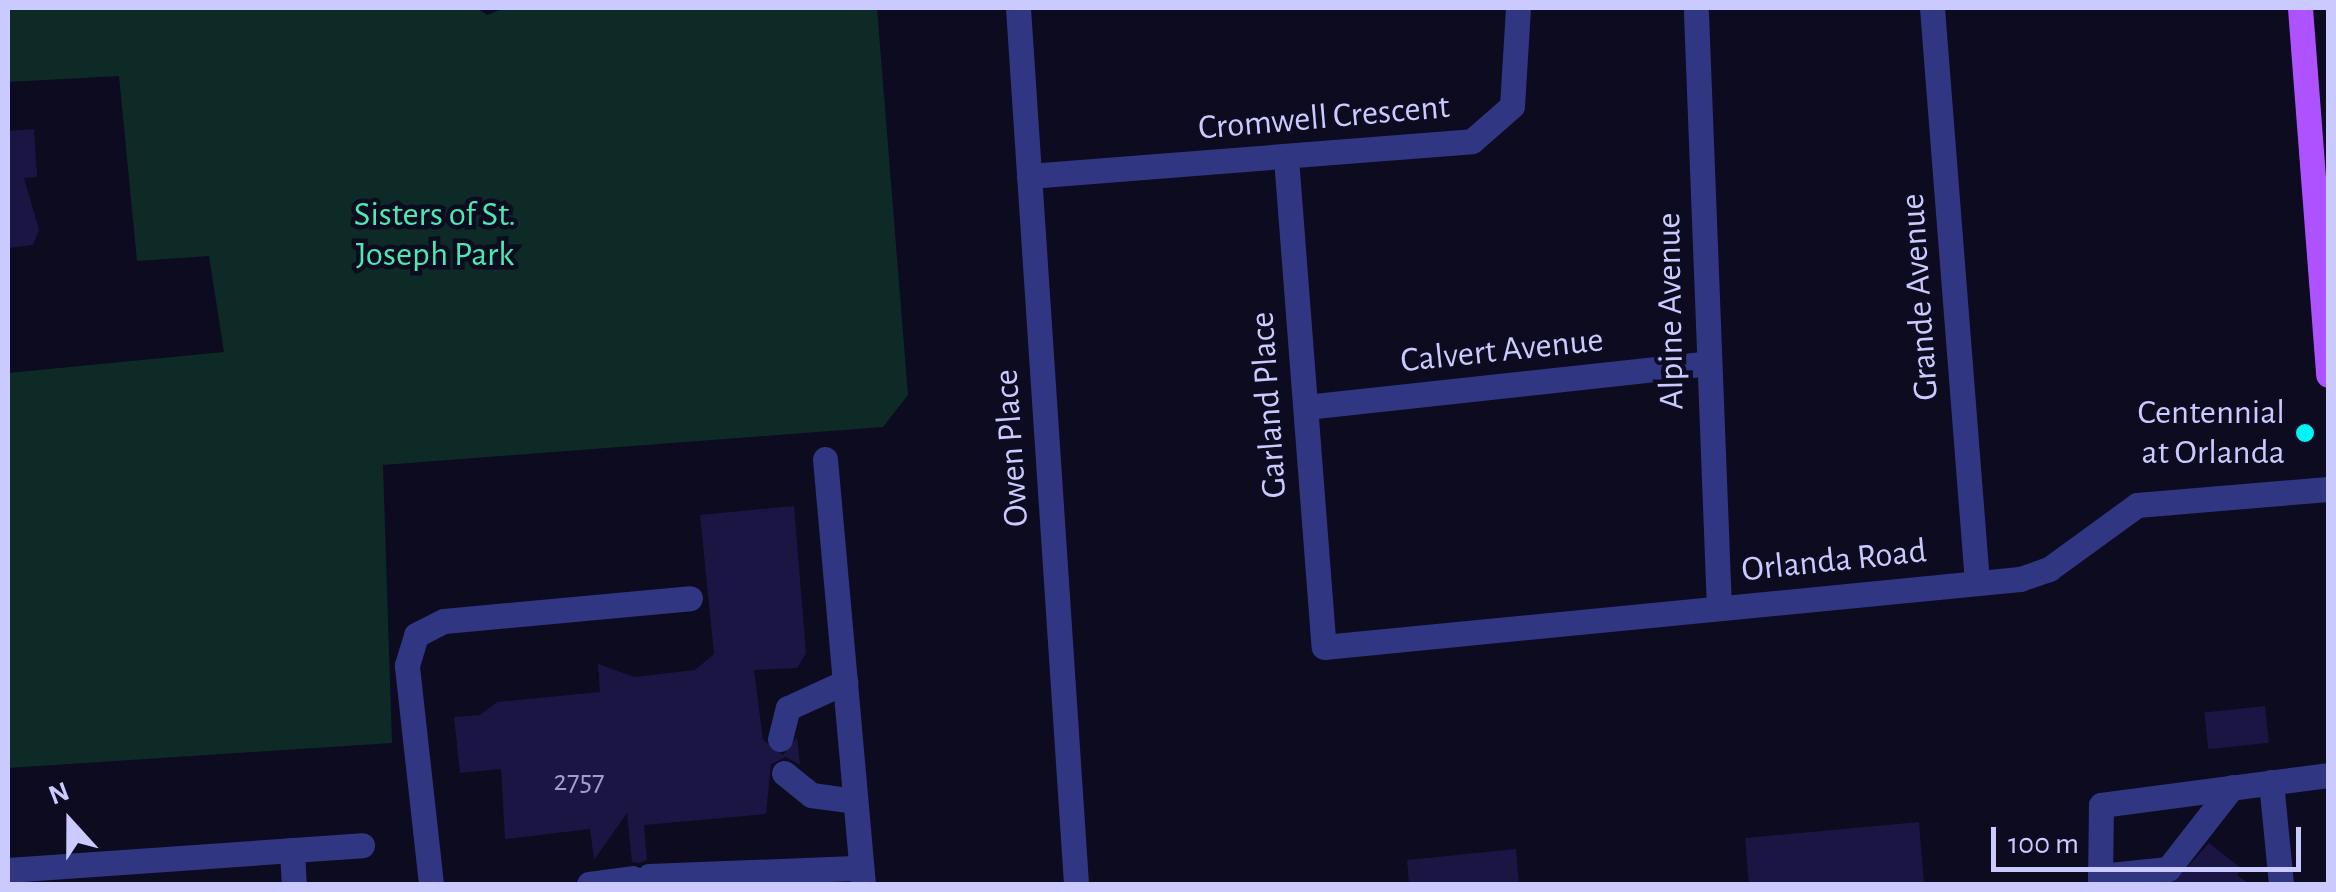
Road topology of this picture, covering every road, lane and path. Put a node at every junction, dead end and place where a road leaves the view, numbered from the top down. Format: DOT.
graph roads {
  1 [pos="1018,8"];
  2 [pos="1518,8"];
  3 [pos="1932,8"];
  4 [pos="2300,8"];
  5 [pos="1696,13"];
  6 [pos="1286,158"];
  7 [pos="2320,162"];
  8 [pos="1029,176"];
  9 [pos="1705,364"];
  10 [pos="2328,375"];
  11 [pos="1306,407"];
  12 [pos="825,459"];
  13 [pos="2328,489"];
  14 [pos="1977,582"];
  15 [pos="690,598"];
  16 [pos="1718,608"];
  17 [pos="1324,647"];
  18 [pos="845,682"];
  19 [pos="780,739"];
  20 [pos="784,772"];
  21 [pos="2328,775"];
  22 [pos="2272,782"];
  23 [pos="2232,787"];
  24 [pos="856,801"];
  25 [pos="362,844"];
  26 [pos="292,850"];
  27 [pos="8,870"];
  28 [pos="862,876"];
  29 [pos="2273,878"];
  30 [pos="2100,880"];
  31 [pos="294,884"];
  32 [pos="431,884"];
  33 [pos="589,884"];
  34 [pos="1076,884"];
  1 -- 8 [label="street, Owen Place"];
  2 -- 6 [label="street, Cromwell Crescent"];
  3 -- 14 [label="street, Grande Avenue"];
  4 -- 7 [label="main road"];
  5 -- 9 [label="street, Alpine Avenue"];
  6 -- 8 [label="street, Cromwell Crescent"];
  6 -- 11 [label="street, Garland Place"];
  7 -- 10 [label="main road"];
  8 -- 34 [label="street, Owen Place"];
  9 -- 11 [label="street, Calvert Avenue"];
  9 -- 16 [label="street, Alpine Avenue"];
  11 -- 17 [label="street, Garland Place"];
  12 -- 18 [label="street"];
  13 -- 14 [label="street, Orlanda Road"];
  14 -- 16 [label="street, Orlanda Road"];
  15 -- 32 [label="street"];
  16 -- 17 [label="street, Orlanda Road"];
  18 -- 19 [label="street"];
  18 -- 24 [label="street"];
  20 -- 24 [label="street"];
  21 -- 22 [label="street"];
  22 -- 23 [label="street"];
  22 -- 29 [label="street"];
  23 -- 30 [label="street"];
  23 -- 30 [label="street"];
  24 -- 28 [label="street"];
  25 -- 26 [label="street"];
  26 -- 27 [label="street"];
  26 -- 31 [label="street"];
  28 -- 33 [label="street"];
}
